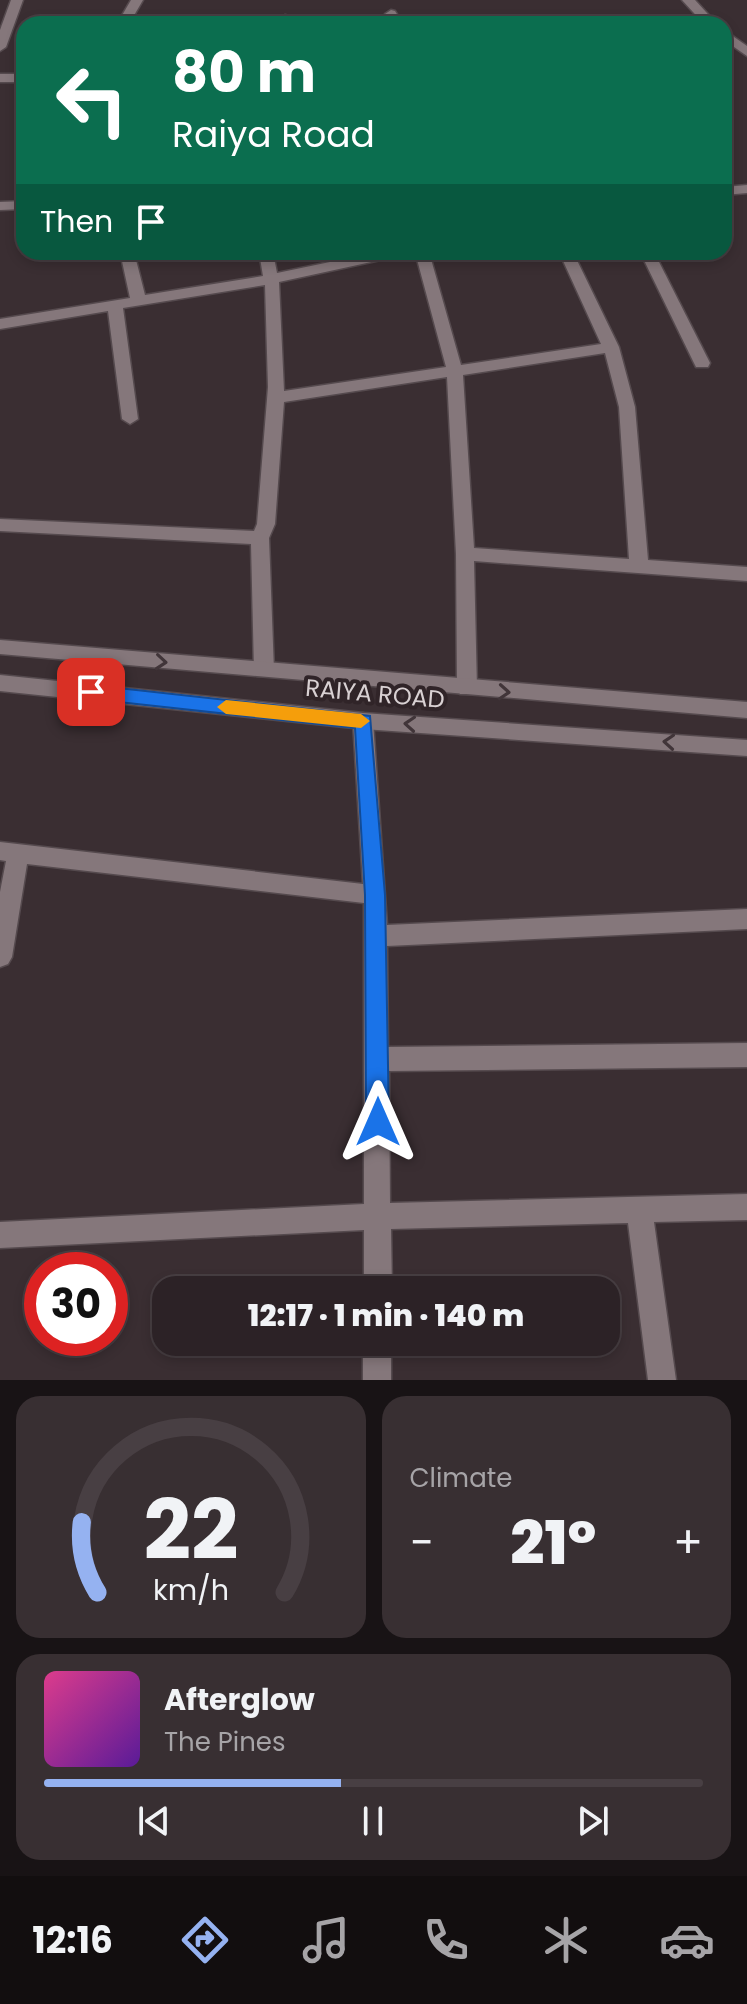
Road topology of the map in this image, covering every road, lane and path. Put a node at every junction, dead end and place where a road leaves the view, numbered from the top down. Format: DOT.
graph roads {
  1 [pos="17,0"];
  2 [pos="688,0"];
  3 [pos="703,16"];
  4 [pos="0,47"];
  5 [pos="129,260"];
  6 [pos="268,260"];
  7 [pos="361,260"];
  8 [pos="424,260"];
  9 [pos="570,260"];
  10 [pos="651,260"];
  11 [pos="272,279"];
  12 [pos="138,299"];
  13 [pos="115,306"];
  14 [pos="0,324"];
  15 [pos="611,347"];
  16 [pos="702,363"];
  17 [pos="455,371"];
  18 [pos="275,398"];
  19 [pos="130,419"];
  20 [pos="0,525"];
  21 [pos="260,538"];
  22 [pos="465,554"];
  23 [pos="639,565"];
  24 [pos="747,574"];
  25 [pos="0,647"];
  26 [pos="264,671"];
  27 [pos="0,683"];
  28 [pos="467,689"];
  29 [pos="747,710"];
  30 [pos="363,721"];
  31 [pos="747,748"];
  32 [pos="9,852"];
  33 [pos="375,895"];
  34 [pos="747,919"];
  35 [pos="376,936"];
  36 [pos="0,957"];
  37 [pos="747,1055"];
  38 [pos="377,1059"];
  39 [pos="747,1207"];
  40 [pos="639,1210"];
  41 [pos="379,1216"];
  42 [pos="0,1235"];
  43 [pos="378,1276"];
  44 [pos="377,1356"];
  45 [pos="377,1380"];
  46 [pos="662,1380"];
  1 -- 4 [label="street"];
  2 -- 3 [label="street"];
  5 -- 12 [label="street"];
  6 -- 11 [label="street"];
  7 -- 11 [label="street"];
  8 -- 17 [label="street"];
  9 -- 15 [label="street"];
  10 -- 16 [label="street"];
  11 -- 12 [label="street"];
  11 -- 18 [label="street"];
  12 -- 13 [label="street"];
  13 -- 14 [label="street"];
  13 -- 19 [label="street"];
  15 -- 17 [label="street"];
  15 -- 23 [label="street"];
  17 -- 18 [label="street"];
  17 -- 22 [label="street"];
  18 -- 21 [label="street"];
  20 -- 21 [label="street"];
  21 -- 26 [label="street"];
  22 -- 23 [label="street"];
  22 -- 28 [label="street"];
  23 -- 24 [label="street"];
  25 -- 26 [label="street, RAIYA ROAD, one-way"];
  26 -- 28 [label="street, RAIYA ROAD"];
  27 -- 30 [label="street, RAIYA ROAD"];
  28 -- 29 [label="street, RAIYA ROAD, one-way"];
  31 -- 30 [label="street, RAIYA ROAD, one-way"];
  30 -- 33 [label="street"];
  32 -- 33 [label="street"];
  32 -- 36 [label="street"];
  33 -- 35 [label="street"];
  34 -- 35 [label="street"];
  35 -- 38 [label="street"];
  37 -- 38 [label="street"];
  38 -- 41 [label="street"];
  39 -- 40 [label="street"];
  40 -- 41 [label="street"];
  40 -- 46 [label="street"];
  41 -- 42 [label="street"];
  41 -- 43 [label="street"];
  44 -- 45 [label="street"];
}
